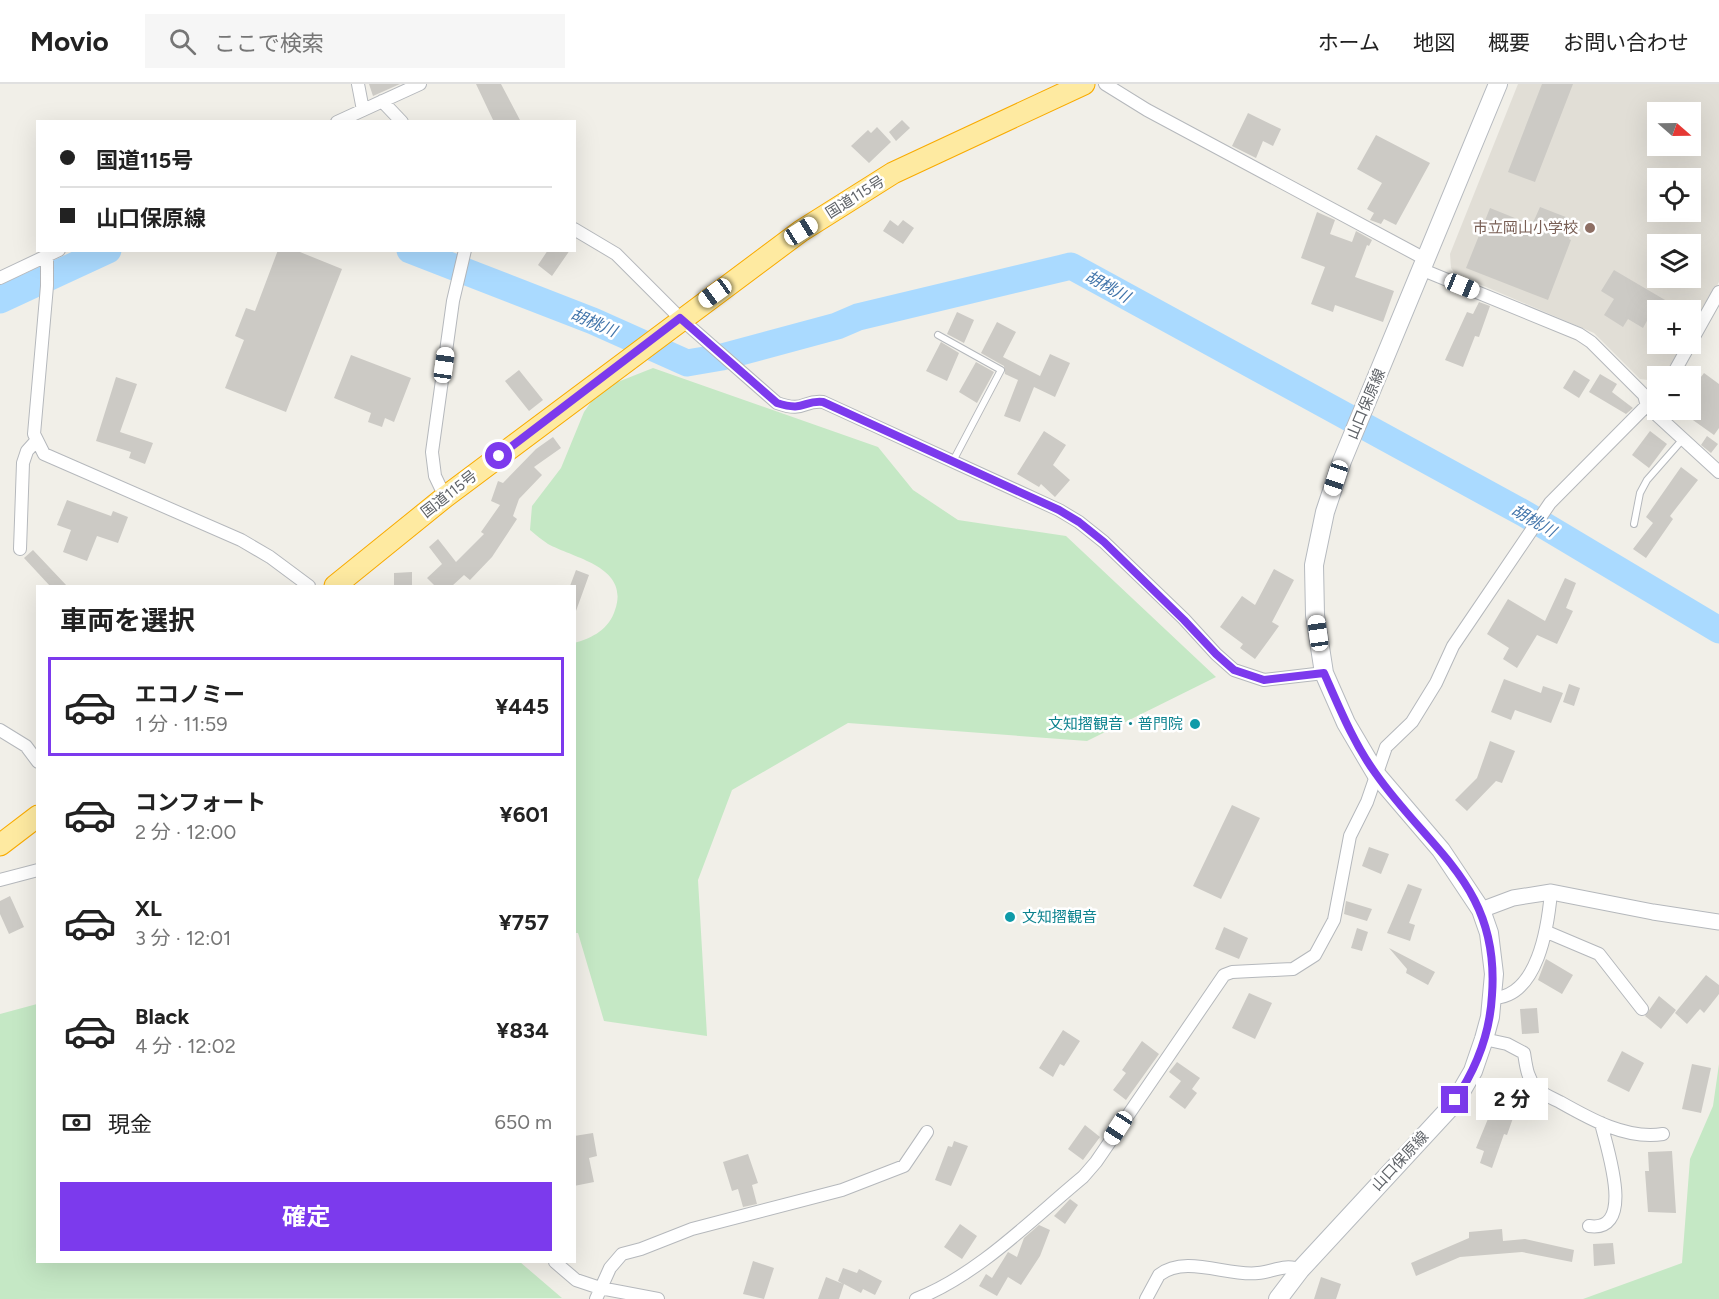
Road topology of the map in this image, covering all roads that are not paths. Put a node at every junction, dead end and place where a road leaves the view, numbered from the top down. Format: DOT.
graph roads {
  1 [pos="358,84"];
  2 [pos="420,84"];
  3 [pos="1084,84"];
  4 [pos="1105,84"];
  5 [pos="1498,84"];
  6 [pos="382,101"];
  7 [pos="363,110"];
  8 [pos="341,120"];
  9 [pos="400,120"];
  10 [pos="576,230"];
  11 [pos="55,252"];
  12 [pos="465,252"];
  13 [pos="47,256"];
  14 [pos="1425,265"];
  15 [pos="0,278"];
  16 [pos="1718,295"];
  17 [pos="680,318"];
  18 [pos="938,335"];
  19 [pos="1678,366"];
  20 [pos="1647,406"];
  21 [pos="1662,420"];
  22 [pos="1683,439"];
  23 [pos="36,441"];
  24 [pos="953,461"];
  25 [pos="1719,472"];
  26 [pos="445,497"];
  27 [pos="1634,524"];
  28 [pos="20,549"];
  29 [pos="308,585"];
  30 [pos="335,585"];
  31 [pos="1324,673"];
  32 [pos="0,729"];
  33 [pos="36,759"];
  34 [pos="1376,774"];
  35 [pos="36,818"];
  36 [pos="0,845"];
  37 [pos="36,871"];
  38 [pos="0,880"];
  39 [pos="1551,892"];
  40 [pos="1481,910"];
  41 [pos="1719,922"];
  42 [pos="1546,932"];
  43 [pos="1492,998"];
  44 [pos="1642,1009"];
  45 [pos="1484,1039"];
  46 [pos="1601,1123"];
  47 [pos="927,1132"];
  48 [pos="1663,1134"];
  49 [pos="1589,1226"];
  50 [pos="556,1263"];
  51 [pos="1300,1270"];
  52 [pos="598,1294"];
  53 [pos="658,1299"];
  54 [pos="916,1299"];
  55 [pos="1146,1299"];
  56 [pos="1278,1299"];
  1 -- 7 [label="street"];
  2 -- 6 [label="street"];
  3 -- 17 [label="highway, 国道115号"];
  4 -- 14 [label="street"];
  5 -- 14 [label="main road, 山口保原線"];
  6 -- 7 [label="street"];
  6 -- 9 [label="street"];
  7 -- 8 [label="street"];
  10 -- 17 [label="street"];
  11 -- 13 [label="street"];
  12 -- 26 [label="street"];
  13 -- 15 [label="street"];
  13 -- 23 [label="street"];
  14 -- 20 [label="street"];
  14 -- 31 [label="main road, 山口保原線"];
  16 -- 19 [label="street"];
  17 -- 24 [label="street"];
  17 -- 26 [label="highway, 国道115号"];
  18 -- 24 [label="lane"];
  20 -- 34 [label="street"];
  21 -- 22 [label="street"];
  22 -- 25 [label="street"];
  22 -- 27 [label="lane"];
  23 -- 28 [label="street"];
  23 -- 29 [label="street"];
  24 -- 31 [label="street"];
  26 -- 30 [label="highway, 国道115号"];
  31 -- 34 [label="main road, 山口保原線"];
  32 -- 33 [label="street"];
  34 -- 40 [label="main road, 山口保原線"];
  34 -- 54 [label="street"];
  35 -- 36 [label="highway"];
  37 -- 38 [label="street"];
  39 -- 40 [label="street"];
  39 -- 41 [label="street"];
  39 -- 42 [label="street"];
  40 -- 43 [label="main road, 山口保原線"];
  42 -- 43 [label="street"];
  42 -- 44 [label="street"];
  43 -- 45 [label="main road, 山口保原線"];
  45 -- 46 [label="street"];
  45 -- 51 [label="main road, 山口保原線"];
  46 -- 48 [label="street"];
  46 -- 49 [label="street"];
  47 -- 52 [label="street"];
  50 -- 52 [label="street"];
  51 -- 55 [label="street"];
  51 -- 56 [label="main road, 山口保原線"];
  52 -- 53 [label="street"];
}
